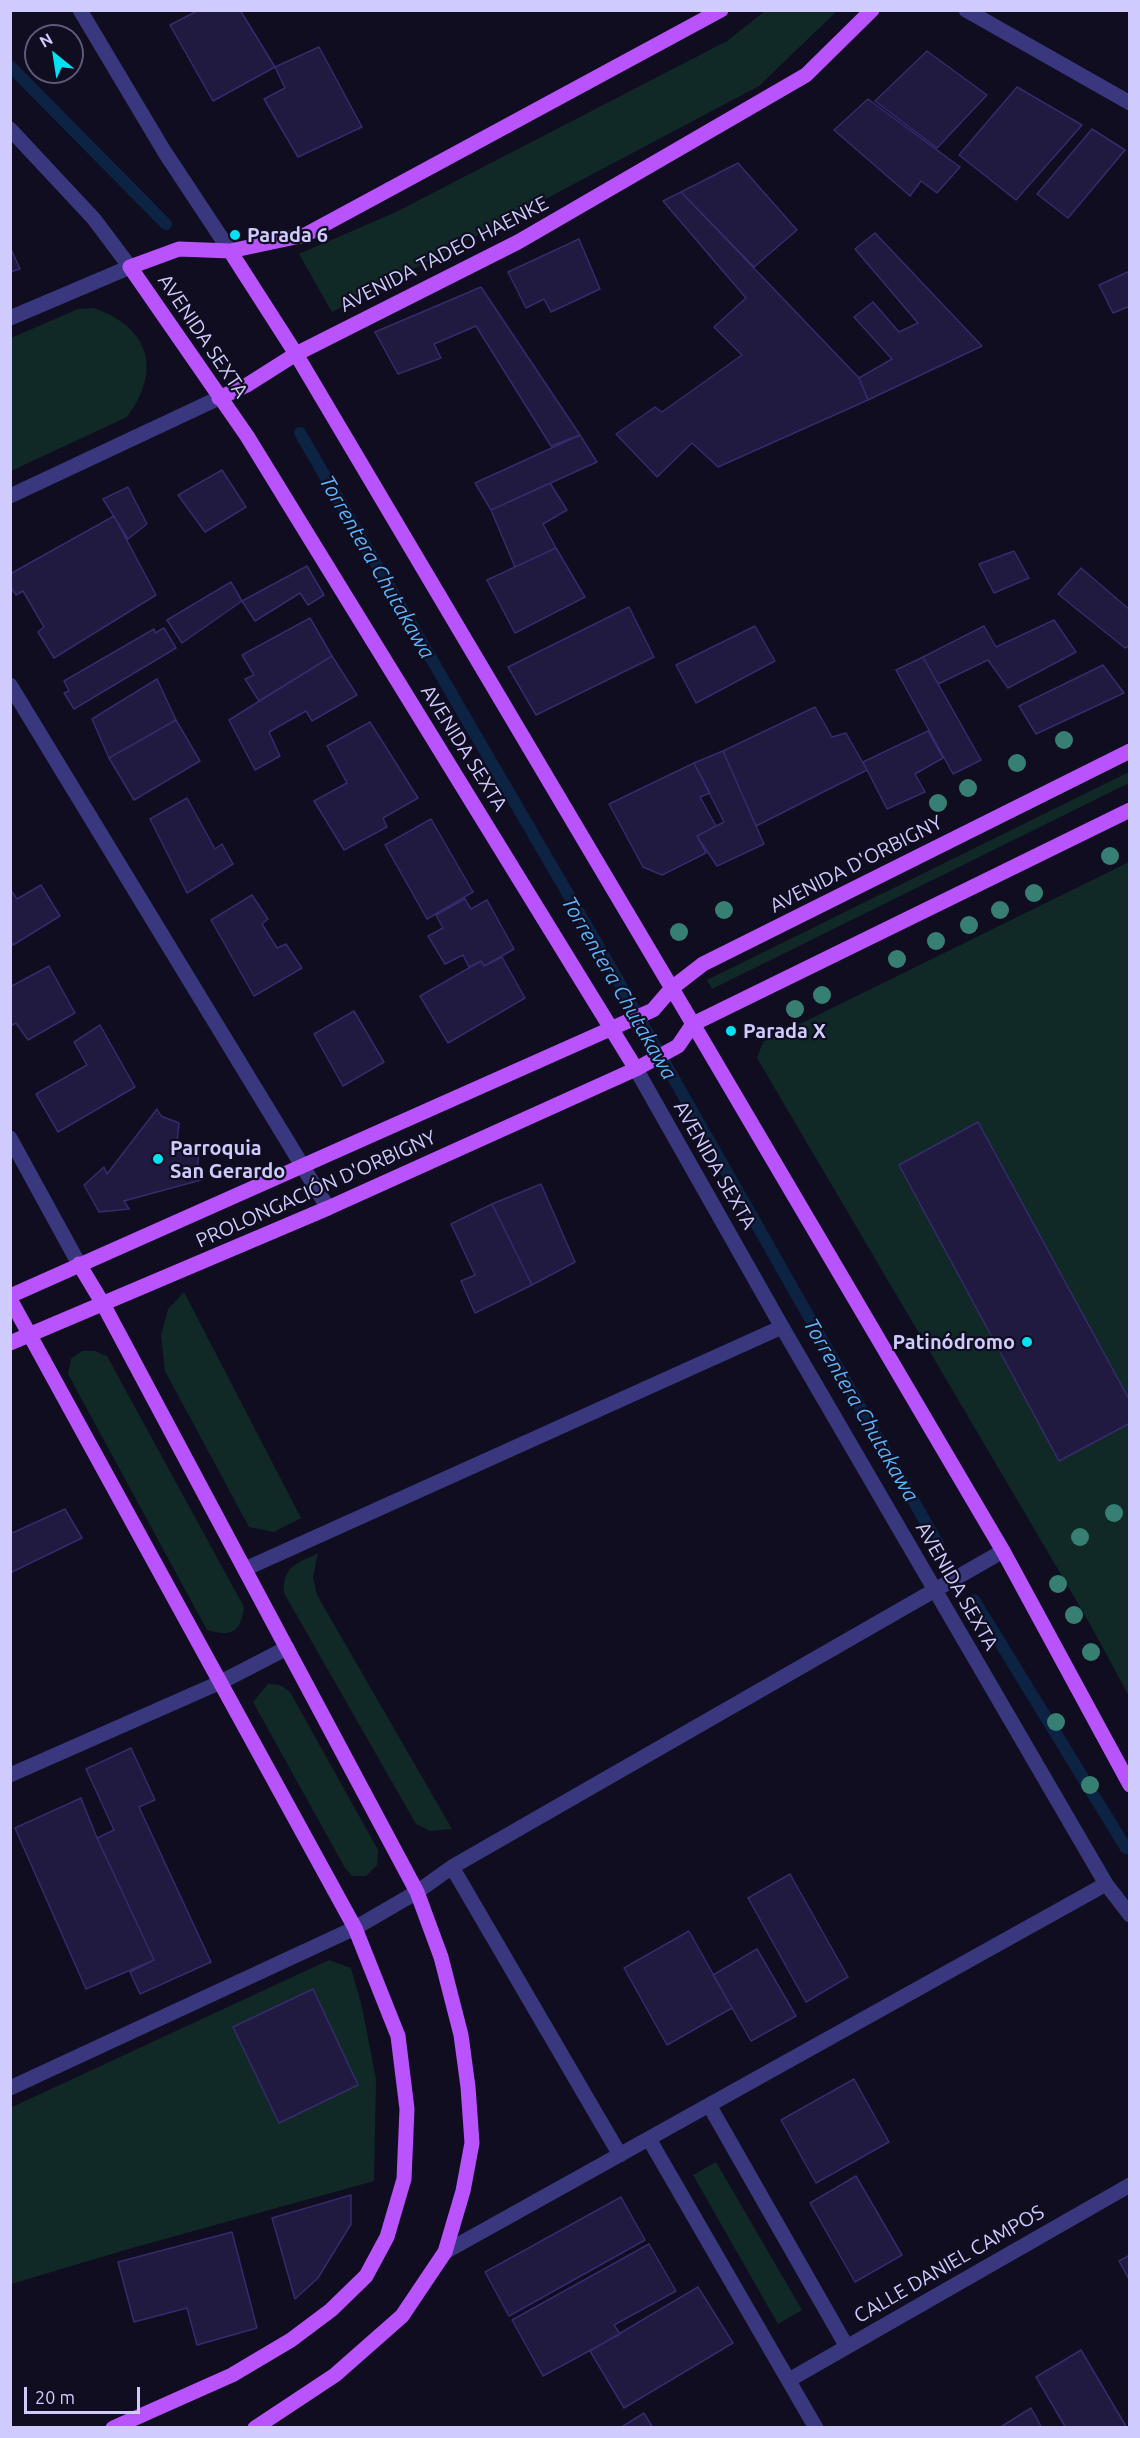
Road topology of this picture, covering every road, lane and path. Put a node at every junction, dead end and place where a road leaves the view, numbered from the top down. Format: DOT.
graph roads {
  1 [pos="80,10"];
  2 [pos="721,10"];
  3 [pos="872,10"];
  4 [pos="966,10"];
  5 [pos="1130,103"];
  6 [pos="10,129"];
  7 [pos="230,251"];
  8 [pos="130,267"];
  9 [pos="10,318"];
  10 [pos="296,354"];
  11 [pos="219,398"];
  12 [pos="10,496"];
  13 [pos="10,685"];
  14 [pos="1130,751"];
  15 [pos="1130,810"];
  16 [pos="672,988"];
  17 [pos="693,1024"];
  18 [pos="615,1028"];
  19 [pos="638,1068"];
  20 [pos="10,1138"];
  21 [pos="303,1167"];
  22 [pos="328,1208"];
  23 [pos="79,1264"];
  24 [pos="10,1297"];
  25 [pos="103,1304"];
  26 [pos="782,1327"];
  27 [pos="28,1335"];
  28 [pos="10,1343"];
  29 [pos="1003,1551"];
  30 [pos="245,1569"];
  31 [pos="941,1586"];
  32 [pos="287,1648"];
  33 [pos="221,1682"];
  34 [pos="10,1775"];
  35 [pos="1130,1785"];
  36 [pos="452,1868"];
  37 [pos="1106,1884"];
  38 [pos="417,1892"];
  39 [pos="1130,1915"];
  40 [pos="355,1928"];
  41 [pos="10,2088"];
  42 [pos="709,2105"];
  43 [pos="649,2139"];
  44 [pos="620,2155"];
  45 [pos="1130,2185"];
  46 [pos="445,2252"];
  47 [pos="847,2347"];
  48 [pos="789,2380"];
  49 [pos="113,2427"];
  50 [pos="258,2427"];
  51 [pos="816,2427"];
  1 -- 7 [label="street"];
  2 -- 7 [label="main road"];
  3 -- 10 [label="main road, AVENIDA TADEO HAENKE"];
  4 -- 5 [label="street"];
  6 -- 8 [label="street, AVENIDA SEXTA"];
  7 -- 8 [label="main road"];
  7 -- 10 [label="main road"];
  8 -- 9 [label="street"];
  8 -- 11 [label="main road, AVENIDA SEXTA"];
  10 -- 11 [label="main road, AVENIDA TADEO HAENKE"];
  10 -- 16 [label="main road"];
  11 -- 12 [label="street, AVENIDA TADEO HAENKE"];
  11 -- 18 [label="main road, AVENIDA SEXTA"];
  13 -- 21 [label="street"];
  14 -- 16 [label="main road, AVENIDA D'ORBIGNY"];
  15 -- 17 [label="main road"];
  16 -- 17 [label="main road"];
  16 -- 18 [label="main road, AVENIDA D'ORBIGNY"];
  17 -- 19 [label="main road"];
  17 -- 29 [label="main road"];
  18 -- 19 [label="main road, AVENIDA SEXTA"];
  18 -- 21 [label="main road, PROLONGACIÓN D'ORBIGNY"];
  19 -- 22 [label="main road, PROLONGACIÓN D'ORBIGNY"];
  19 -- 26 [label="street, AVENIDA SEXTA"];
  20 -- 23 [label="street"];
  21 -- 22 [label="street"];
  21 -- 23 [label="main road, PROLONGACIÓN D'ORBIGNY"];
  22 -- 25 [label="main road, PROLONGACIÓN D'ORBIGNY"];
  23 -- 24 [label="main road, PROLONGACIÓN D'ORBIGNY"];
  23 -- 25 [label="main road"];
  24 -- 27 [label="main road"];
  25 -- 27 [label="main road, PROLONGACIÓN D'ORBIGNY"];
  25 -- 30 [label="main road"];
  26 -- 30 [label="street"];
  26 -- 31 [label="street, AVENIDA SEXTA"];
  27 -- 28 [label="main road, PROLONGACIÓN D'ORBIGNY"];
  27 -- 33 [label="main road"];
  29 -- 31 [label="street"];
  29 -- 35 [label="main road"];
  30 -- 32 [label="main road"];
  31 -- 36 [label="street"];
  31 -- 37 [label="street, AVENIDA SEXTA"];
  32 -- 33 [label="street"];
  32 -- 38 [label="main road"];
  33 -- 34 [label="street"];
  33 -- 40 [label="main road"];
  36 -- 38 [label="street"];
  36 -- 44 [label="street"];
  37 -- 39 [label="street, AVENIDA SEXTA"];
  37 -- 42 [label="street"];
  38 -- 40 [label="street"];
  38 -- 46 [label="main road"];
  40 -- 41 [label="street"];
  40 -- 49 [label="main road"];
  42 -- 43 [label="street"];
  42 -- 47 [label="street"];
  43 -- 44 [label="street"];
  43 -- 48 [label="street"];
  44 -- 46 [label="street"];
  45 -- 47 [label="street, CALLE DANIEL CAMPOS"];
  46 -- 50 [label="main road"];
  47 -- 48 [label="street, CALLE DANIEL CAMPOS"];
  48 -- 51 [label="street"];
}
